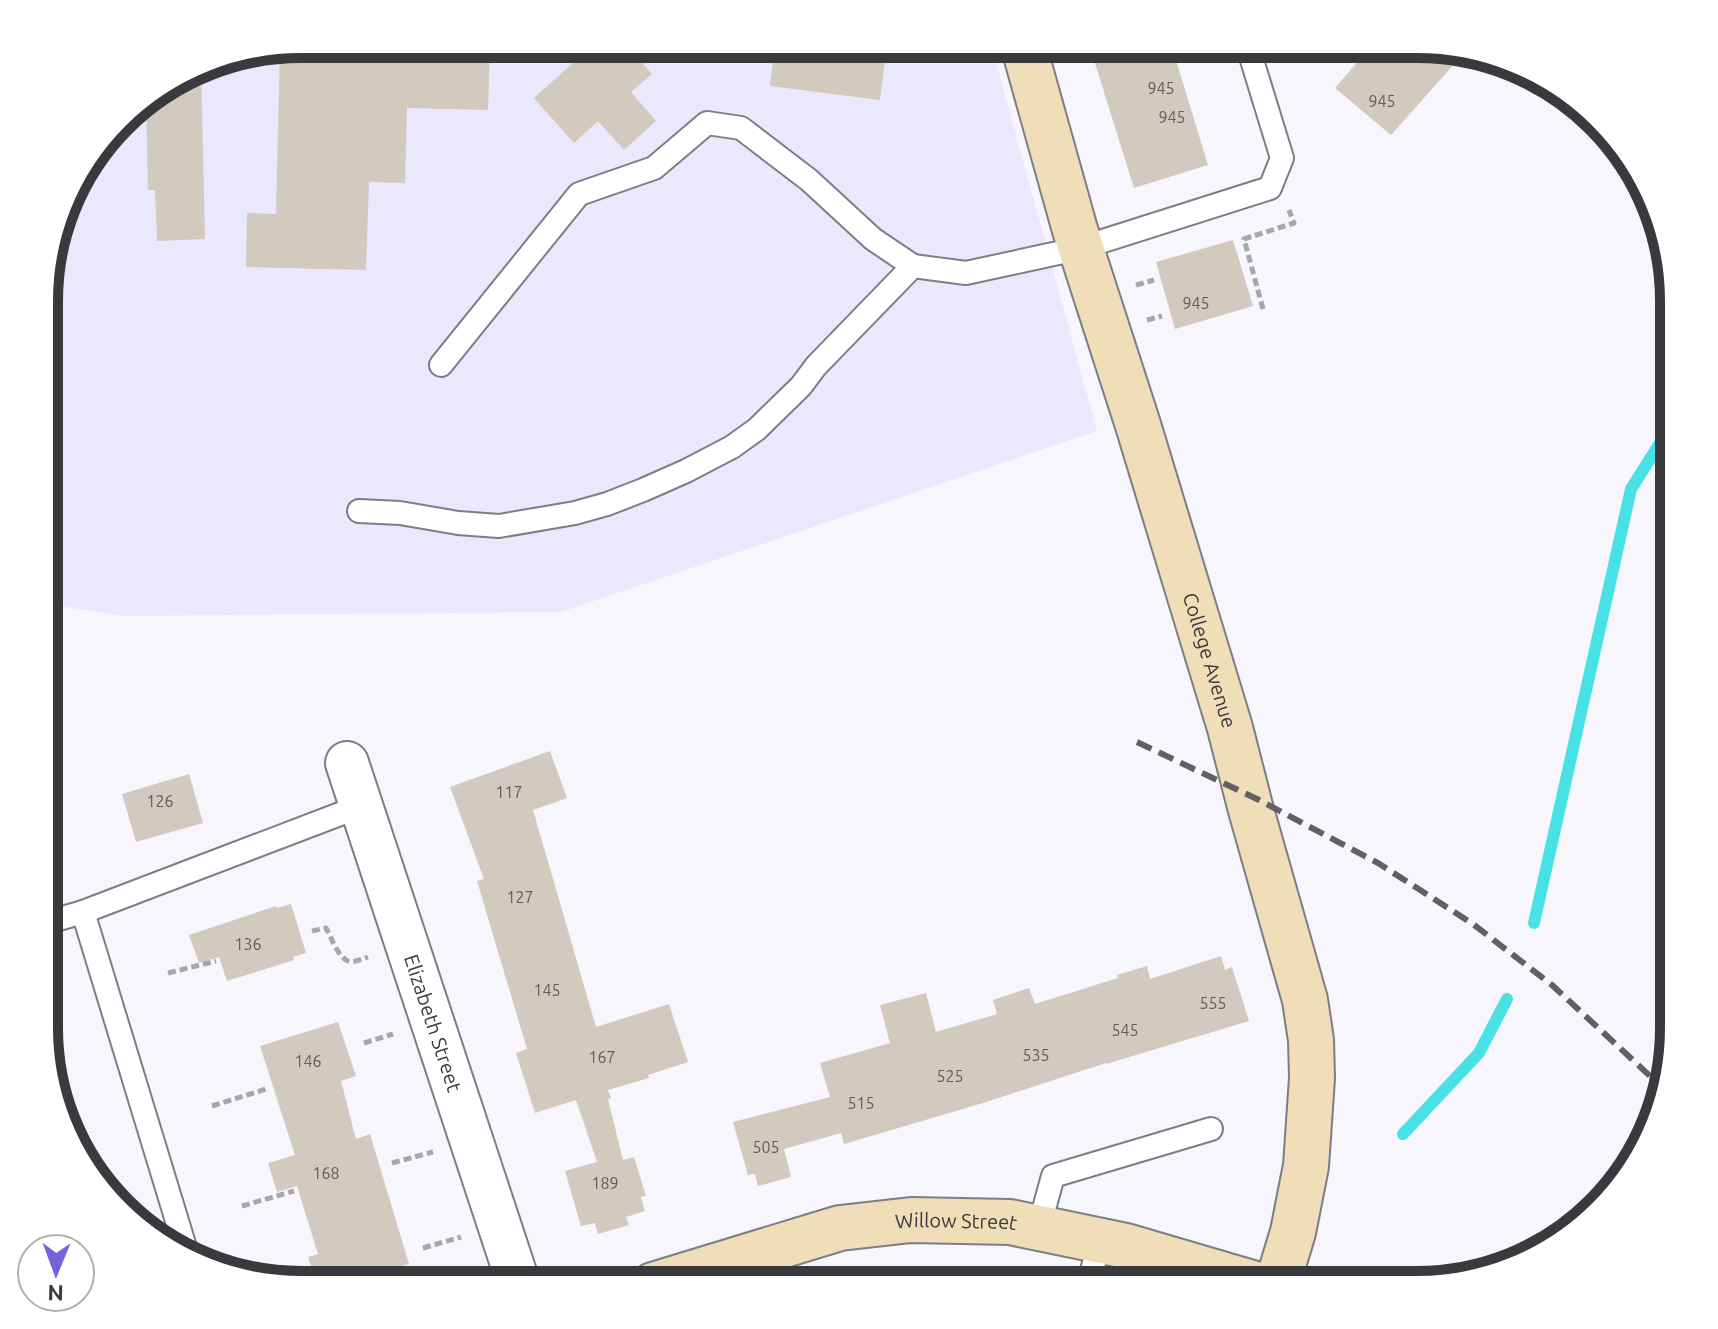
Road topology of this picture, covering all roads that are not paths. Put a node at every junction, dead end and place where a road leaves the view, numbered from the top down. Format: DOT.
graph roads {
  1 [pos="1027,59"];
  2 [pos="1252,59"];
  3 [pos="1081,248"];
  4 [pos="913,266"];
  5 [pos="441,365"];
  6 [pos="359,511"];
  7 [pos="347,763"];
  8 [pos="361,806"];
  9 [pos="83,912"];
  10 [pos="59,919"];
  11 [pos="1211,1129"];
  12 [pos="1039,1227"];
  13 [pos="183,1240"];
  14 [pos="1100,1241"];
  15 [pos="514,1270"];
  16 [pos="701,1270"];
  17 [pos="1092,1271"];
  18 [pos="1211,1271"];
  19 [pos="1281,1271"];
  1 -- 3 [label="street, College Avenue"];
  2 -- 3 [label="lane"];
  3 -- 4 [label="lane"];
  3 -- 19 [label="street, College Avenue"];
  4 -- 5 [label="lane"];
  4 -- 6 [label="lane"];
  7 -- 8 [label="street, Elizabeth Street"];
  8 -- 9 [label="lane"];
  8 -- 15 [label="street, Elizabeth Street"];
  9 -- 10 [label="lane"];
  9 -- 13 [label="lane"];
  11 -- 12 [label="lane"];
  12 -- 14 [label="street, Willow Street"];
  12 -- 16 [label="street, Willow Street"];
  14 -- 17 [label="lane"];
  14 -- 18 [label="street, Willow Street"];
}
